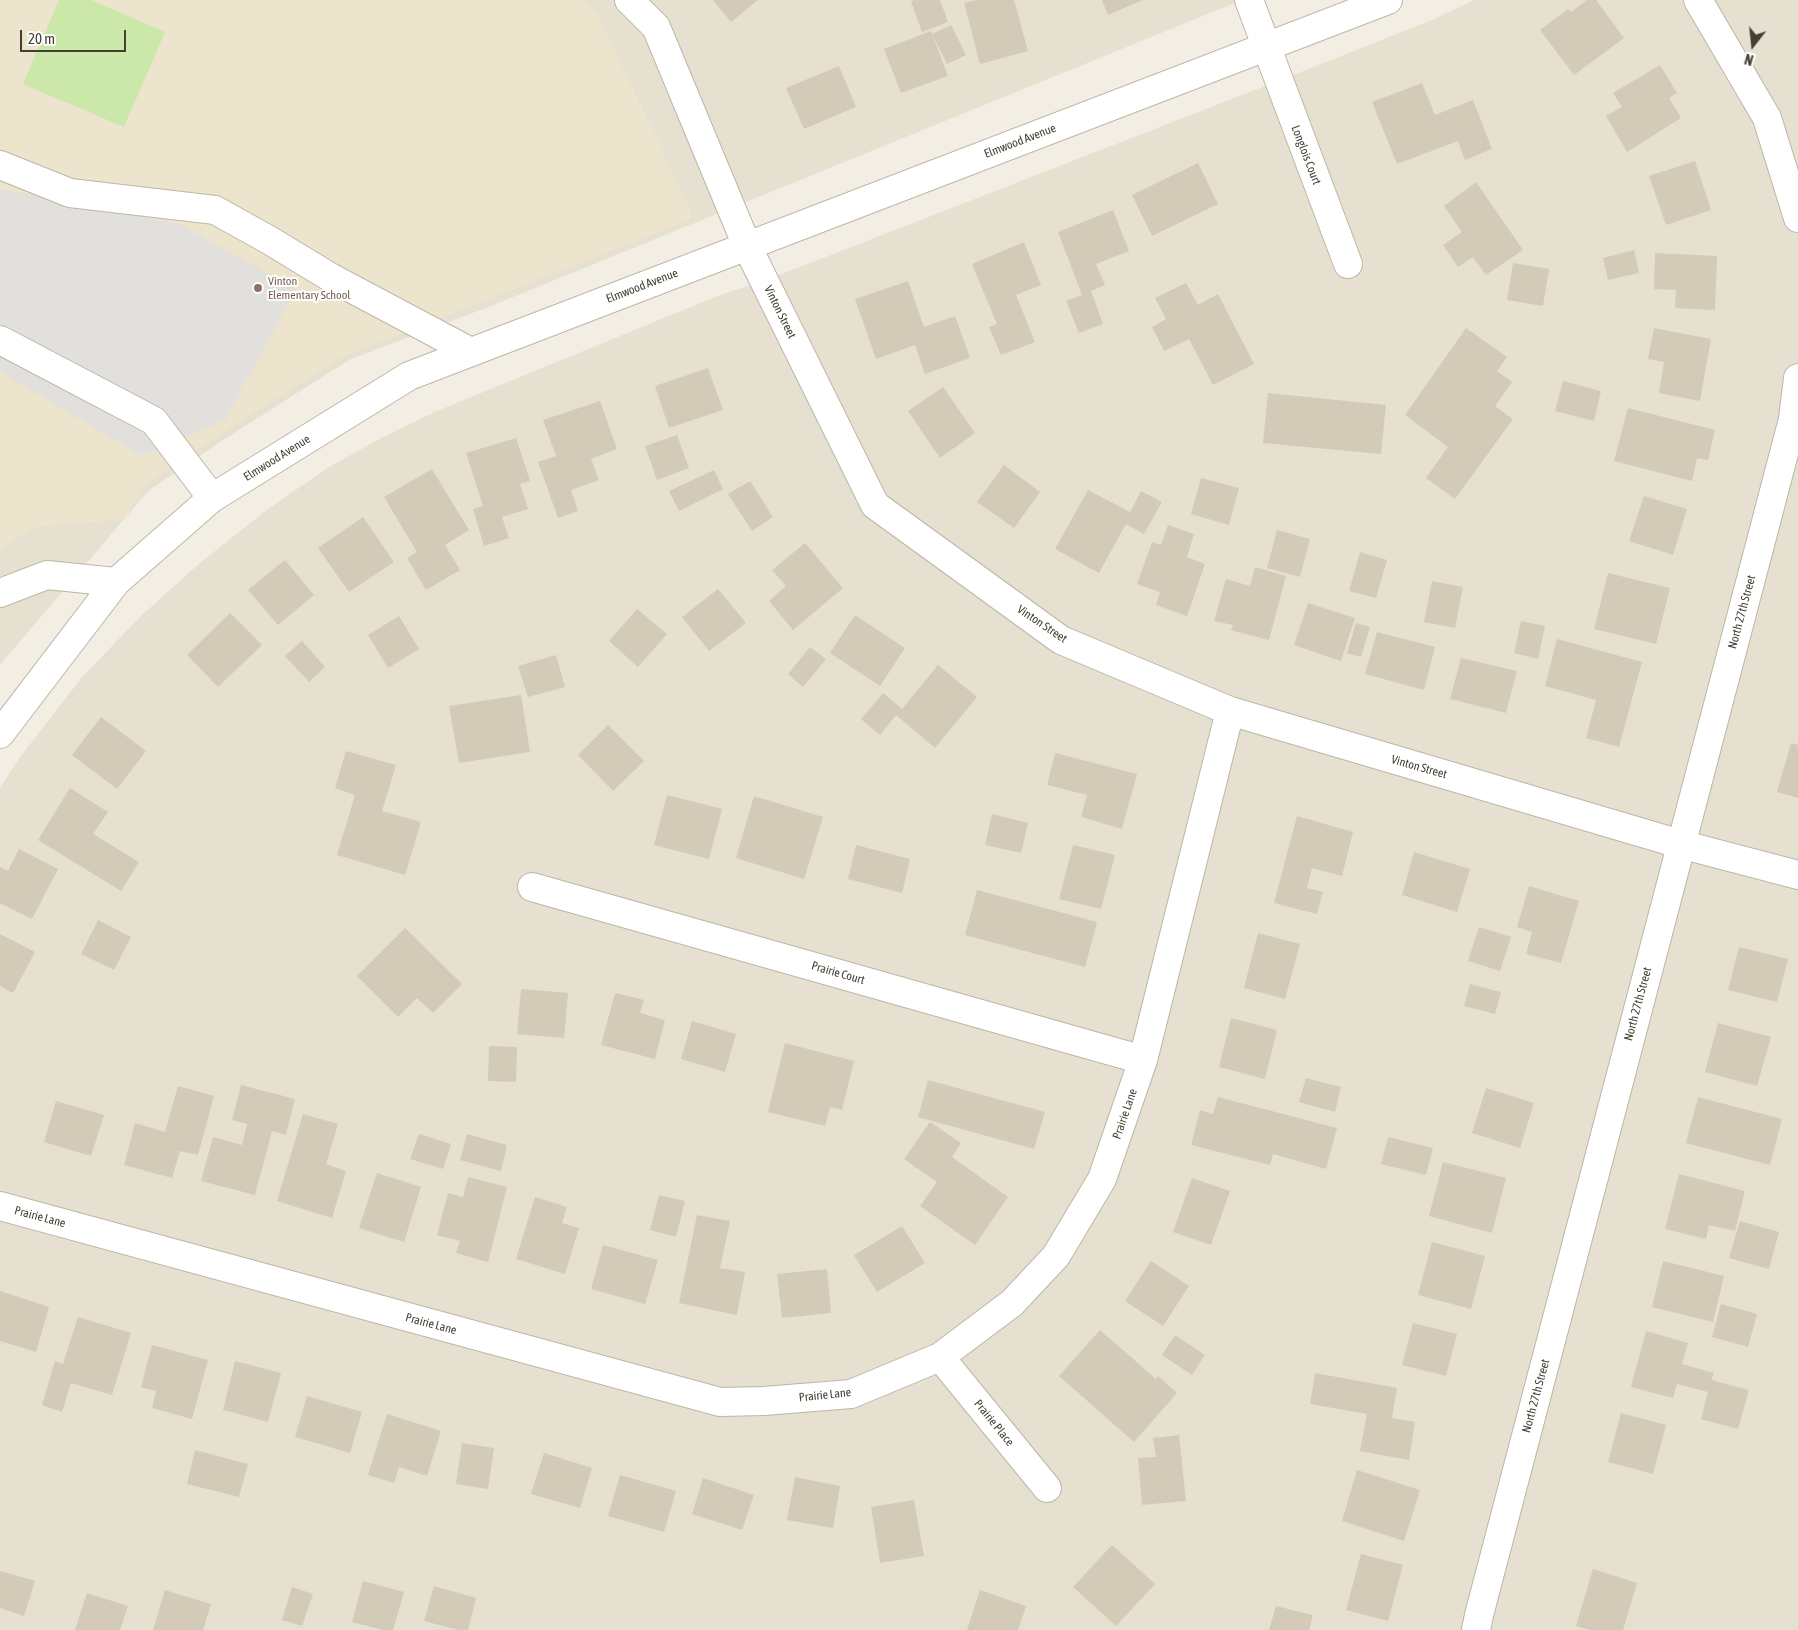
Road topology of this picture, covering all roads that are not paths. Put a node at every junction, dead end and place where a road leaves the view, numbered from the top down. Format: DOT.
graph roads {
  1 [pos="629,0"];
  2 [pos="1249,0"];
  3 [pos="1388,0"];
  4 [pos="1698,0"];
  5 [pos="1266,46"];
  6 [pos="0,165"];
  7 [pos="1798,218"];
  8 [pos="747,246"];
  9 [pos="1348,264"];
  10 [pos="0,340"];
  11 [pos="471,352"];
  12 [pos="1798,378"];
  13 [pos="212,498"];
  14 [pos="116,582"];
  15 [pos="0,593"];
  16 [pos="1230,711"];
  17 [pos="0,734"];
  18 [pos="1680,844"];
  19 [pos="1798,875"];
  20 [pos="532,887"];
  21 [pos="1143,1060"];
  22 [pos="0,1206"];
  23 [pos="940,1357"];
  24 [pos="1047,1488"];
  25 [pos="1476,1630"];
  1 -- 8 [label="street, Vinton Street"];
  2 -- 5 [label="street, Longlois Court"];
  3 -- 5 [label="street, Elmwood Avenue"];
  4 -- 7 [label="street"];
  5 -- 8 [label="street, Elmwood Avenue"];
  5 -- 9 [label="street, Longlois Court"];
  6 -- 11 [label="street"];
  8 -- 11 [label="street, Elmwood Avenue"];
  8 -- 16 [label="street, Vinton Street"];
  10 -- 13 [label="street"];
  11 -- 13 [label="street, Elmwood Avenue"];
  12 -- 18 [label="street, North 27th Street"];
  13 -- 14 [label="street, Elmwood Avenue"];
  14 -- 15 [label="street"];
  14 -- 17 [label="street, Elmwood Avenue"];
  16 -- 18 [label="street, Vinton Street"];
  16 -- 21 [label="street, Prairie Lane"];
  18 -- 19 [label="street, Vinton Street"];
  18 -- 25 [label="street, North 27th Street"];
  20 -- 21 [label="street, Prairie Court"];
  21 -- 23 [label="street, Prairie Lane"];
  22 -- 23 [label="street, Prairie Lane"];
  23 -- 24 [label="street, Prairie Place"];
}
